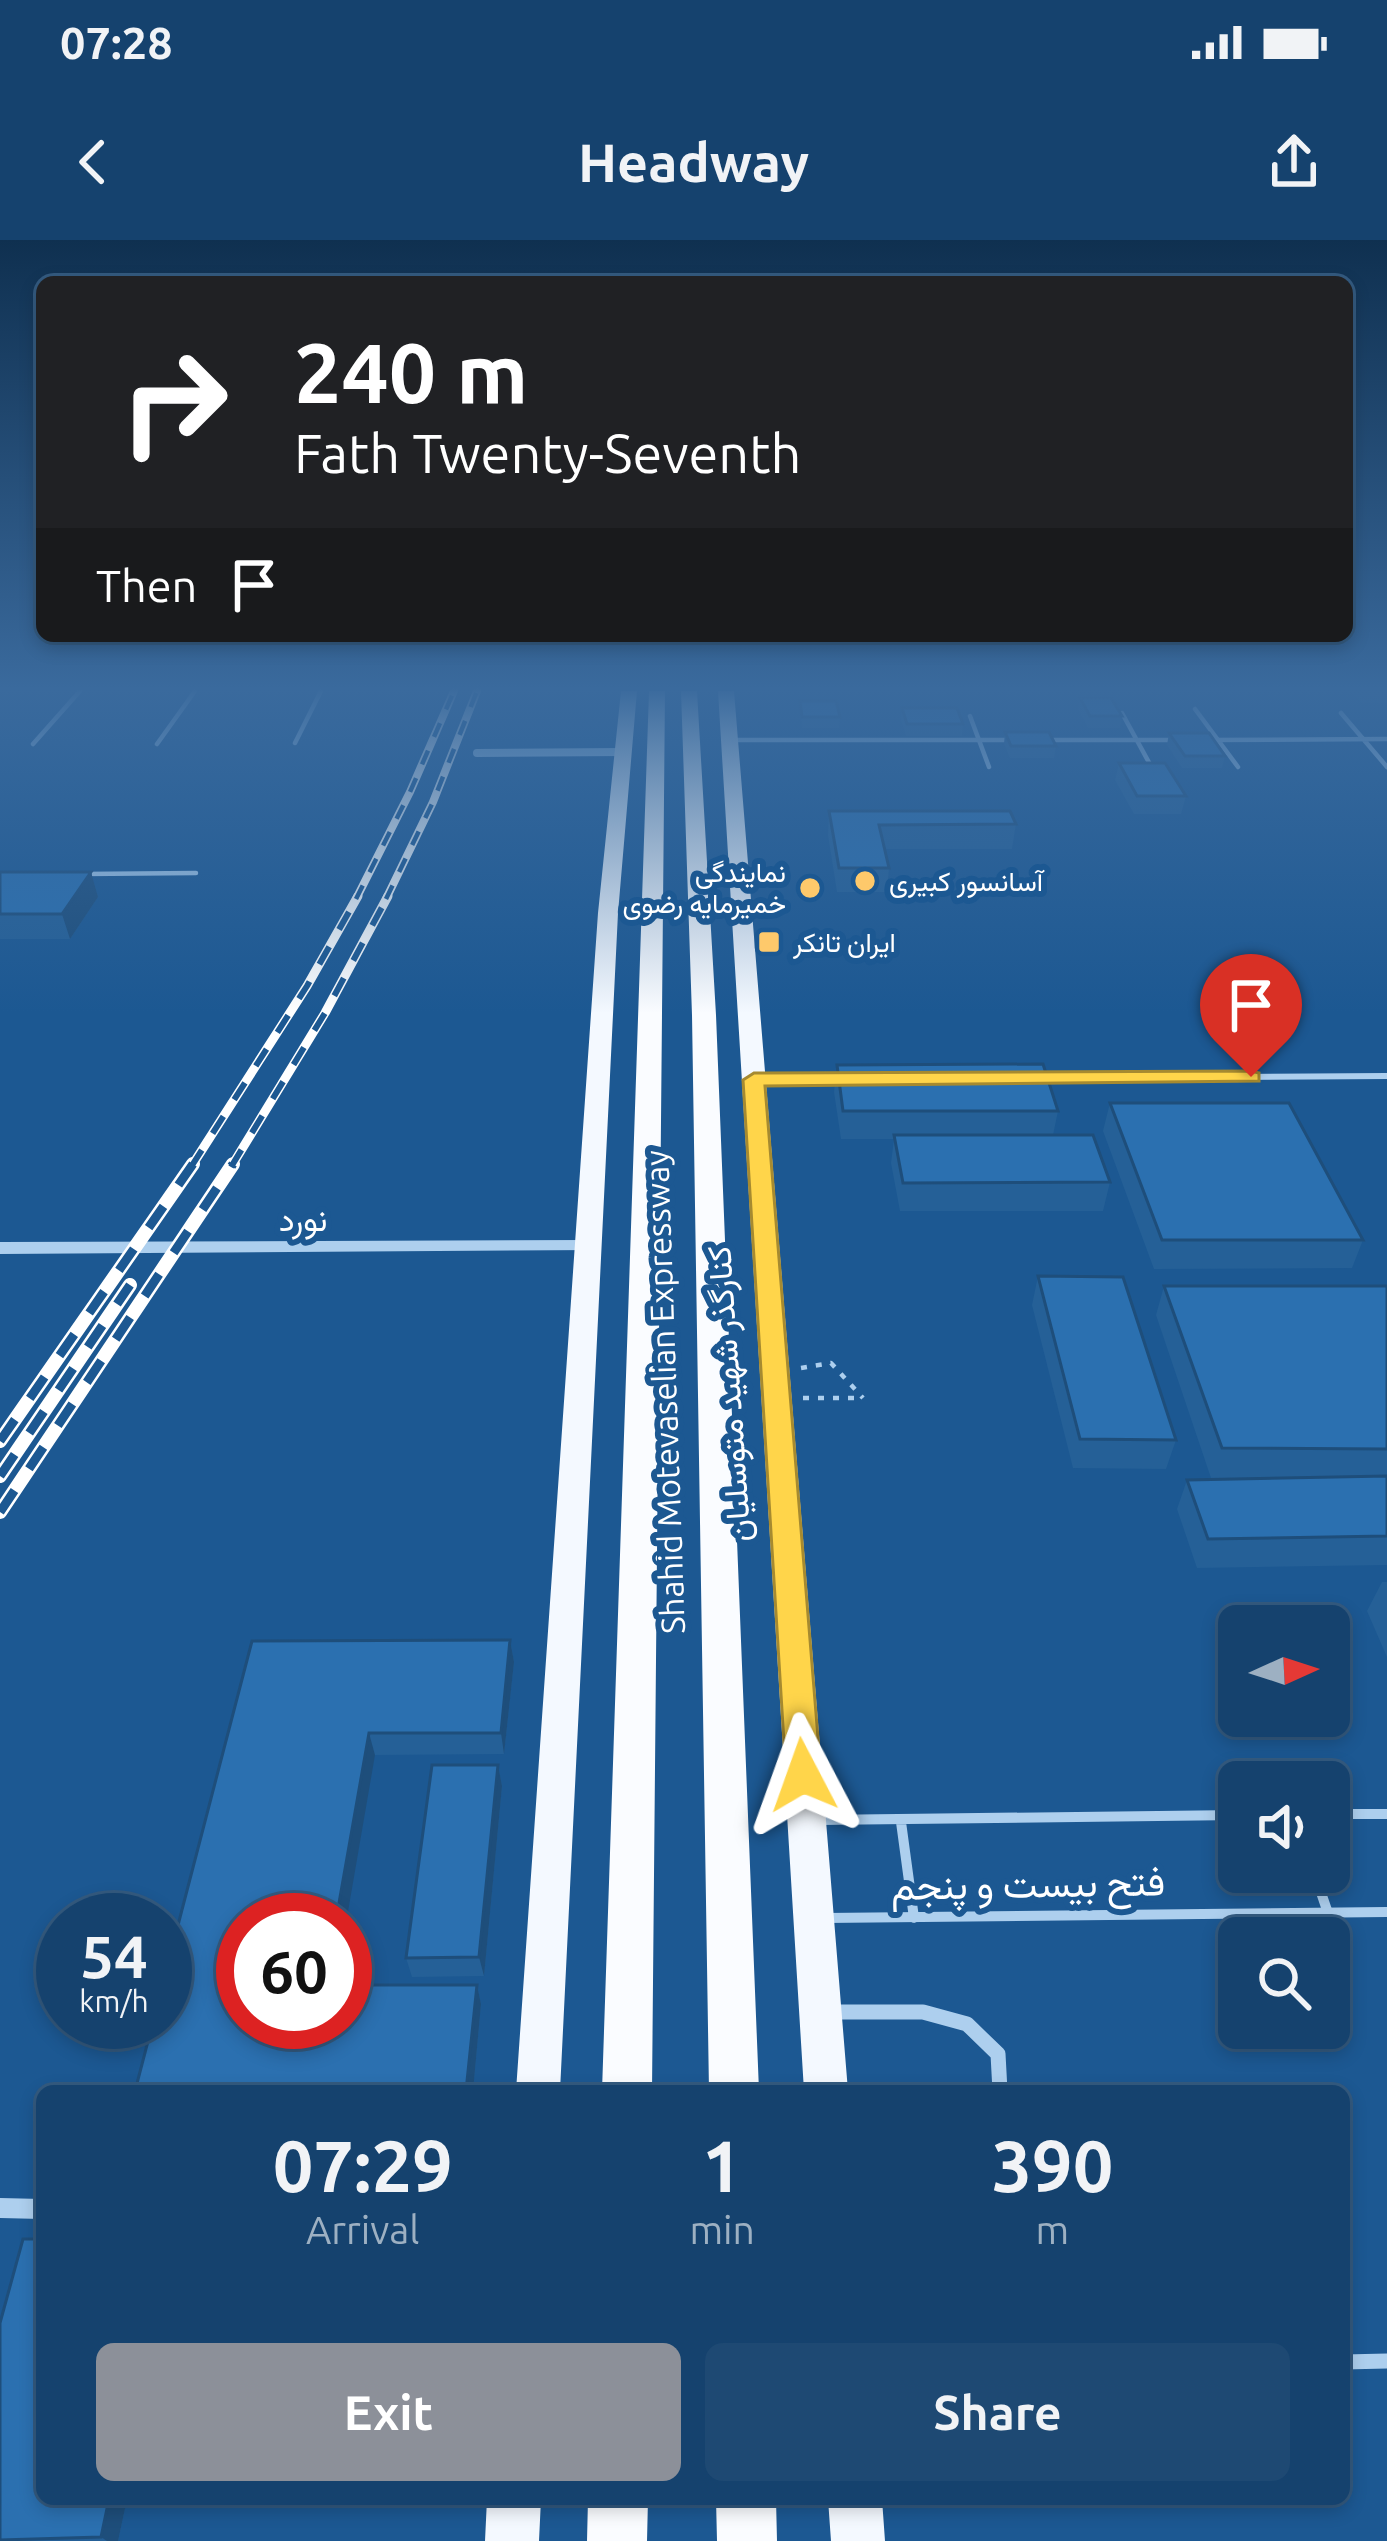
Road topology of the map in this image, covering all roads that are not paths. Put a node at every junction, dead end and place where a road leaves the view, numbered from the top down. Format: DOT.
graph roads {
  1 [pos="619,798"];
  2 [pos="656,798"];
  3 [pos="694,798"];
  4 [pos="734,798"];
  5 [pos="196,873"];
  6 [pos="65,874"];
  7 [pos="1387,1076"];
  8 [pos="1035,1078"];
  9 [pos="871,1079"];
  10 [pos="754,1080"];
  11 [pos="588,1246"];
  12 [pos="10,1248"];
  13 [pos="1350,1814"];
  14 [pos="1387,1814"];
  15 [pos="1218,1815"];
  16 [pos="806,1820"];
  17 [pos="901,1822"];
  18 [pos="1321,1893"];
  19 [pos="1387,1912"];
  20 [pos="1328,1913"];
  21 [pos="814,1918"];
  22 [pos="914,1918"];
  23 [pos="821,2012"];
  24 [pos="538,2085"];
  25 [pos="627,2085"];
  26 [pos="734,2085"];
  27 [pos="826,2085"];
  28 [pos="1000,2085"];
  29 [pos="0,2208"];
  30 [pos="36,2209"];
  31 [pos="1387,2361"];
  32 [pos="1350,2362"];
  33 [pos="514,2505"];
  34 [pos="618,2505"];
  35 [pos="746,2505"];
  36 [pos="855,2505"];
  37 [pos="512,2541"];
  38 [pos="616,2541"];
  39 [pos="747,2541"];
  40 [pos="858,2541"];
  1 -- 11 [label="main road"];
  2 -- 25 [label="highway, Shahid Motevaselian Expressway"];
  3 -- 26 [label="highway, Shahid Motevaselian Expressway"];
  4 -- 10 [label="main road, کنارگذر شهید متوسلیان"];
  5 -- 6 [label="lane"];
  7 -- 8 [label="lane"];
  9 -- 10 [label="lane"];
  10 -- 16 [label="main road, کنارگذر شهید متوسلیان"];
  11 -- 12 [label="street, نورد"];
  11 -- 24 [label="main road"];
  13 -- 14 [label="lane"];
  15 -- 17 [label="lane"];
  16 -- 17 [label="lane"];
  16 -- 21 [label="main road, کنارگذر شهید متوسلیان"];
  17 -- 22 [label="lane"];
  18 -- 20 [label="lane"];
  19 -- 20 [label="lane, فتح بیست و پنجم"];
  20 -- 22 [label="lane, فتح بیست و پنجم"];
  21 -- 22 [label="lane, فتح بیست و پنجم"];
  21 -- 23 [label="main road, کنارگذر شهید متوسلیان"];
  23 -- 27 [label="main road, کنارگذر شهید متوسلیان"];
  23 -- 28 [label="lane"];
  29 -- 30 [label="street"];
  31 -- 32 [label="lane"];
  33 -- 37 [label="main road"];
  34 -- 38 [label="highway"];
  35 -- 39 [label="highway"];
  36 -- 40 [label="main road"];
}
